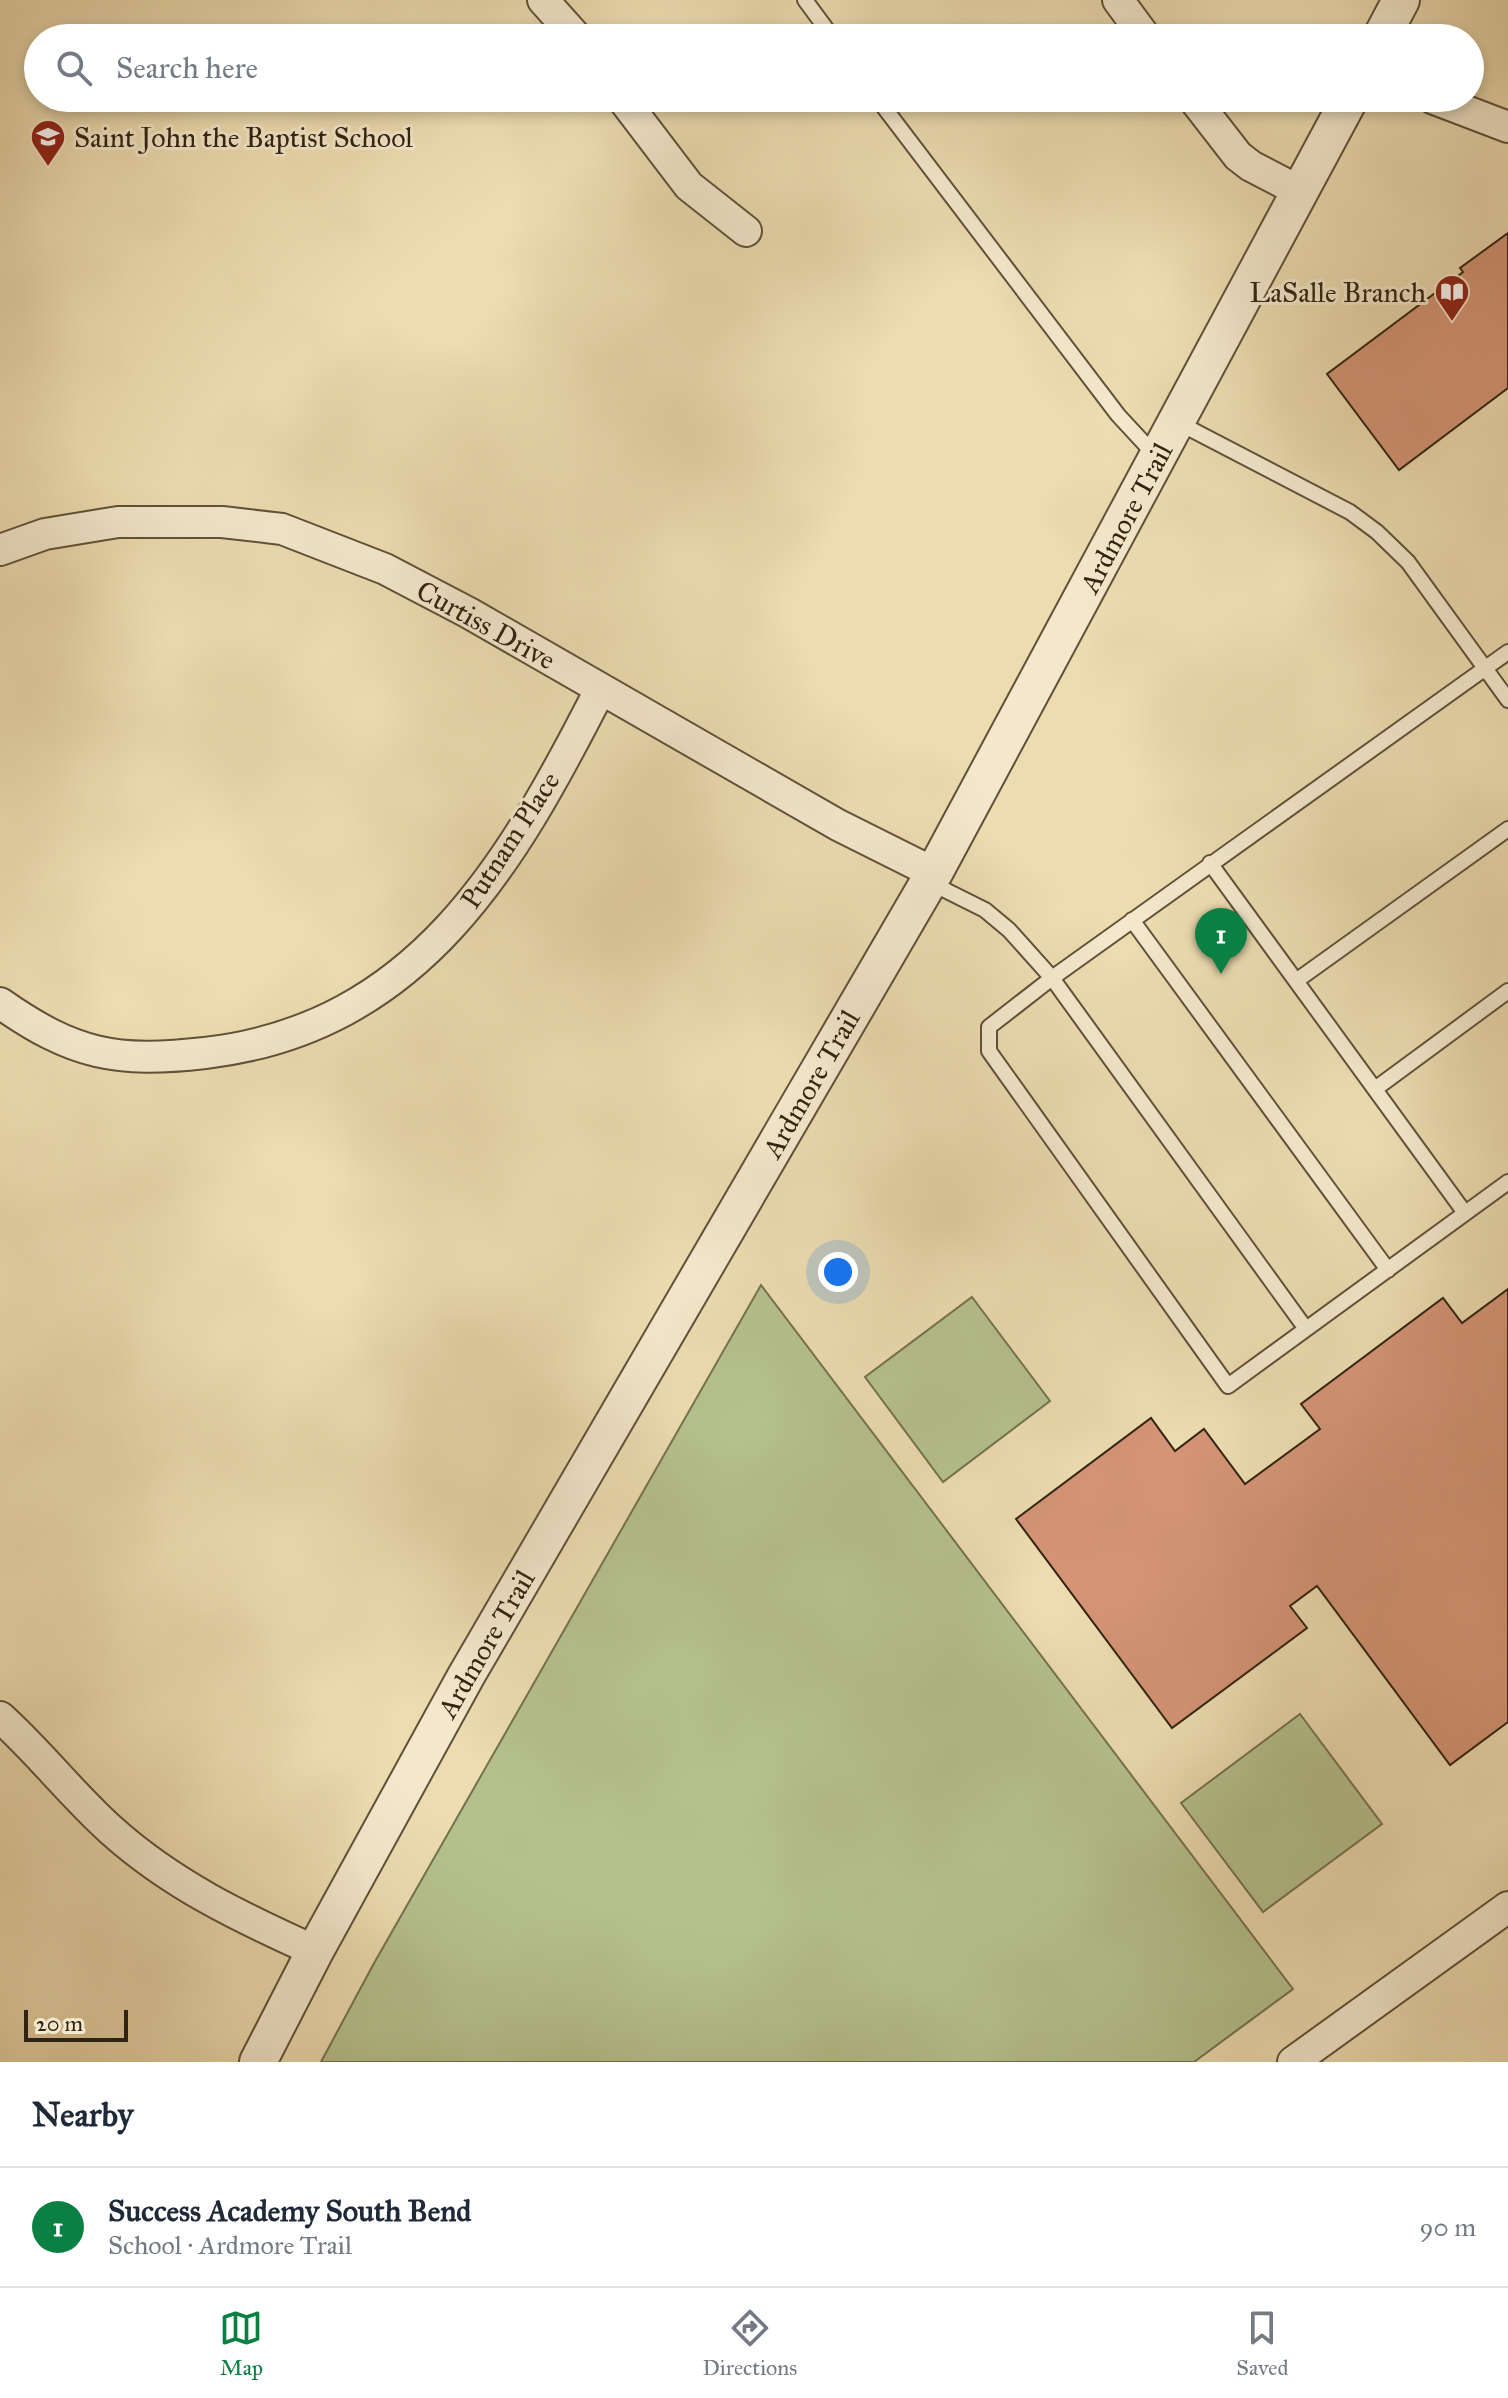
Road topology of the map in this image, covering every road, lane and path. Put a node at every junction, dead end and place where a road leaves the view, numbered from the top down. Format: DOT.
graph roads {
  1 [pos="543,0"];
  2 [pos="805,0"];
  3 [pos="1118,0"];
  4 [pos="1401,0"];
  5 [pos="564,24"];
  6 [pos="823,24"];
  7 [pos="1136,24"];
  8 [pos="1388,24"];
  9 [pos="633,112"];
  10 [pos="888,112"];
  11 [pos="1204,112"];
  12 [pos="1343,112"];
  13 [pos="1469,112"];
  14 [pos="1508,127"];
  15 [pos="1301,192"];
  16 [pos="746,231"];
  17 [pos="1177,422"];
  18 [pos="1158,458"];
  19 [pos="0,550"];
  20 [pos="1508,652"];
  21 [pos="1484,667"];
  22 [pos="600,690"];
  23 [pos="1508,700"];
  24 [pos="1508,829"];
  25 [pos="1210,863"];
  26 [pos="932,878"];
  27 [pos="1132,920"];
  28 [pos="1052,978"];
  29 [pos="1296,981"];
  30 [pos="1508,991"];
  31 [pos="0,1003"];
  32 [pos="1375,1089"];
  33 [pos="1508,1182"];
  34 [pos="1465,1213"];
  35 [pos="1388,1270"];
  36 [pos="1306,1329"];
  37 [pos="0,1717"];
  38 [pos="1508,1907"];
  39 [pos="315,1951"];
  40 [pos="258,2062"];
  41 [pos="1293,2062"];
  1 -- 5 [label="street"];
  2 -- 6 [label="lane"];
  3 -- 7 [label="street"];
  4 -- 8 [label="street"];
  9 -- 16 [label="street"];
  10 -- 18 [label="lane"];
  11 -- 15 [label="street"];
  12 -- 15 [label="street, Ardmore Trail"];
  13 -- 14 [label="street"];
  15 -- 17 [label="street, Ardmore Trail"];
  17 -- 18 [label="street, Ardmore Trail"];
  17 -- 21 [label="lane"];
  18 -- 26 [label="street, Ardmore Trail"];
  19 -- 22 [label="street, Curtiss Drive"];
  20 -- 21 [label="lane"];
  21 -- 23 [label="lane"];
  21 -- 25 [label="lane"];
  22 -- 26 [label="street, Curtiss Drive"];
  22 -- 31 [label="street, Putnam Place"];
  24 -- 29 [label="lane"];
  25 -- 27 [label="lane"];
  25 -- 29 [label="lane"];
  26 -- 28 [label="lane"];
  26 -- 39 [label="street, Ardmore Trail"];
  27 -- 28 [label="lane"];
  27 -- 35 [label="lane"];
  28 -- 36 [label="lane"];
  28 -- 36 [label="lane"];
  29 -- 32 [label="lane"];
  30 -- 32 [label="lane"];
  32 -- 34 [label="lane"];
  33 -- 34 [label="lane"];
  34 -- 35 [label="lane"];
  35 -- 36 [label="lane"];
  37 -- 39 [label="street"];
  38 -- 41 [label="street"];
  39 -- 40 [label="street, Ardmore Trail"];
}
